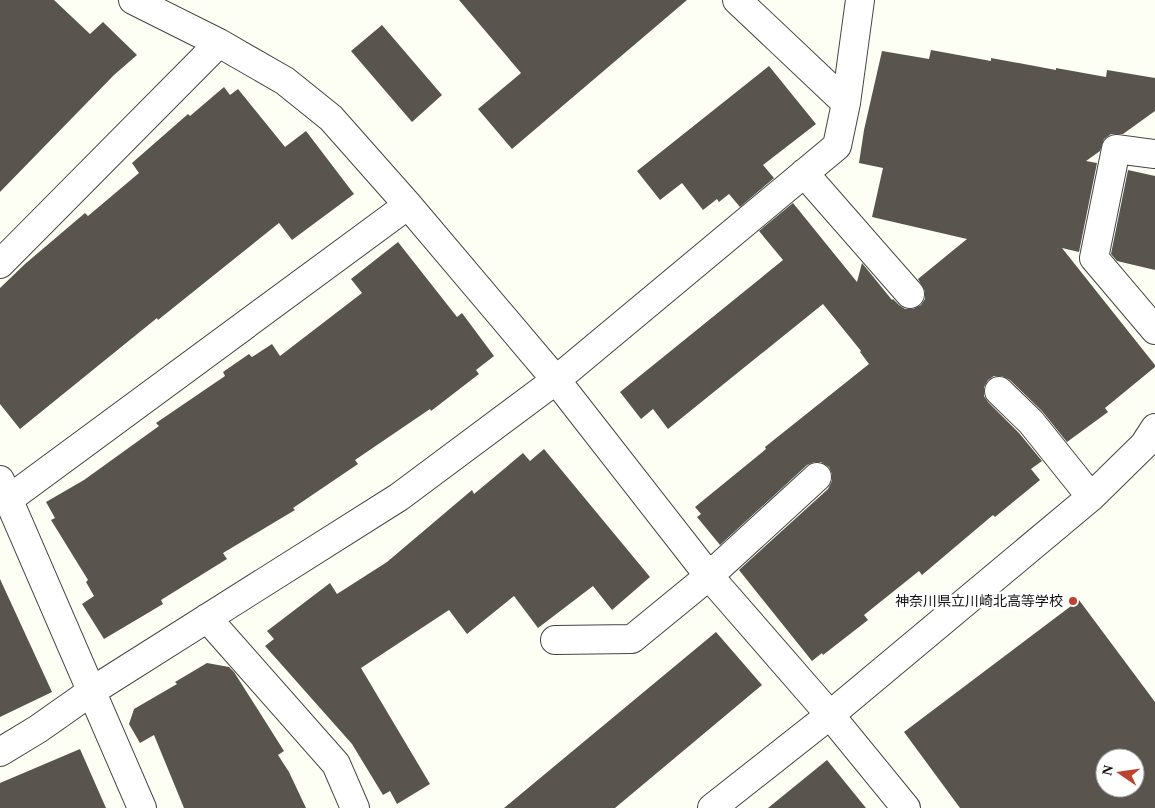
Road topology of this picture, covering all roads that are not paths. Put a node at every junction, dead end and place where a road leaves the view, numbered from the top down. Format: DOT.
graph roads {
  1 [pos="133,0"];
  2 [pos="737,0"];
  3 [pos="860,0"];
  4 [pos="219,43"];
  5 [pos="846,104"];
  6 [pos="1155,154"];
  7 [pos="804,173"];
  8 [pos="408,205"];
  9 [pos="0,264"];
  10 [pos="910,294"];
  11 [pos="1155,330"];
  12 [pos="556,380"];
  13 [pos="999,391"];
  14 [pos="1155,428"];
  15 [pos="817,477"];
  16 [pos="4,489"];
  17 [pos="1091,497"];
  18 [pos="709,576"];
  19 [pos="207,618"];
  20 [pos="555,640"];
  21 [pos="92,691"];
  22 [pos="830,715"];
  23 [pos="0,752"];
  24 [pos="142,808"];
  25 [pos="355,808"];
  26 [pos="712,808"];
  27 [pos="906,808"];
  1 -- 4 [label="street"];
  2 -- 5 [label="street"];
  3 -- 5 [label="street"];
  4 -- 8 [label="street"];
  4 -- 9 [label="street"];
  5 -- 7 [label="street"];
  6 -- 11 [label="street"];
  7 -- 10 [label="street"];
  7 -- 12 [label="street"];
  8 -- 12 [label="street"];
  8 -- 16 [label="street"];
  12 -- 18 [label="street"];
  12 -- 19 [label="street"];
  13 -- 17 [label="street"];
  14 -- 17 [label="street"];
  15 -- 18 [label="street"];
  16 -- 21 [label="street"];
  17 -- 22 [label="street"];
  18 -- 20 [label="street"];
  18 -- 22 [label="street"];
  19 -- 21 [label="street"];
  19 -- 25 [label="street"];
  21 -- 23 [label="street"];
  21 -- 24 [label="street"];
  22 -- 26 [label="street"];
  22 -- 27 [label="street"];
}
